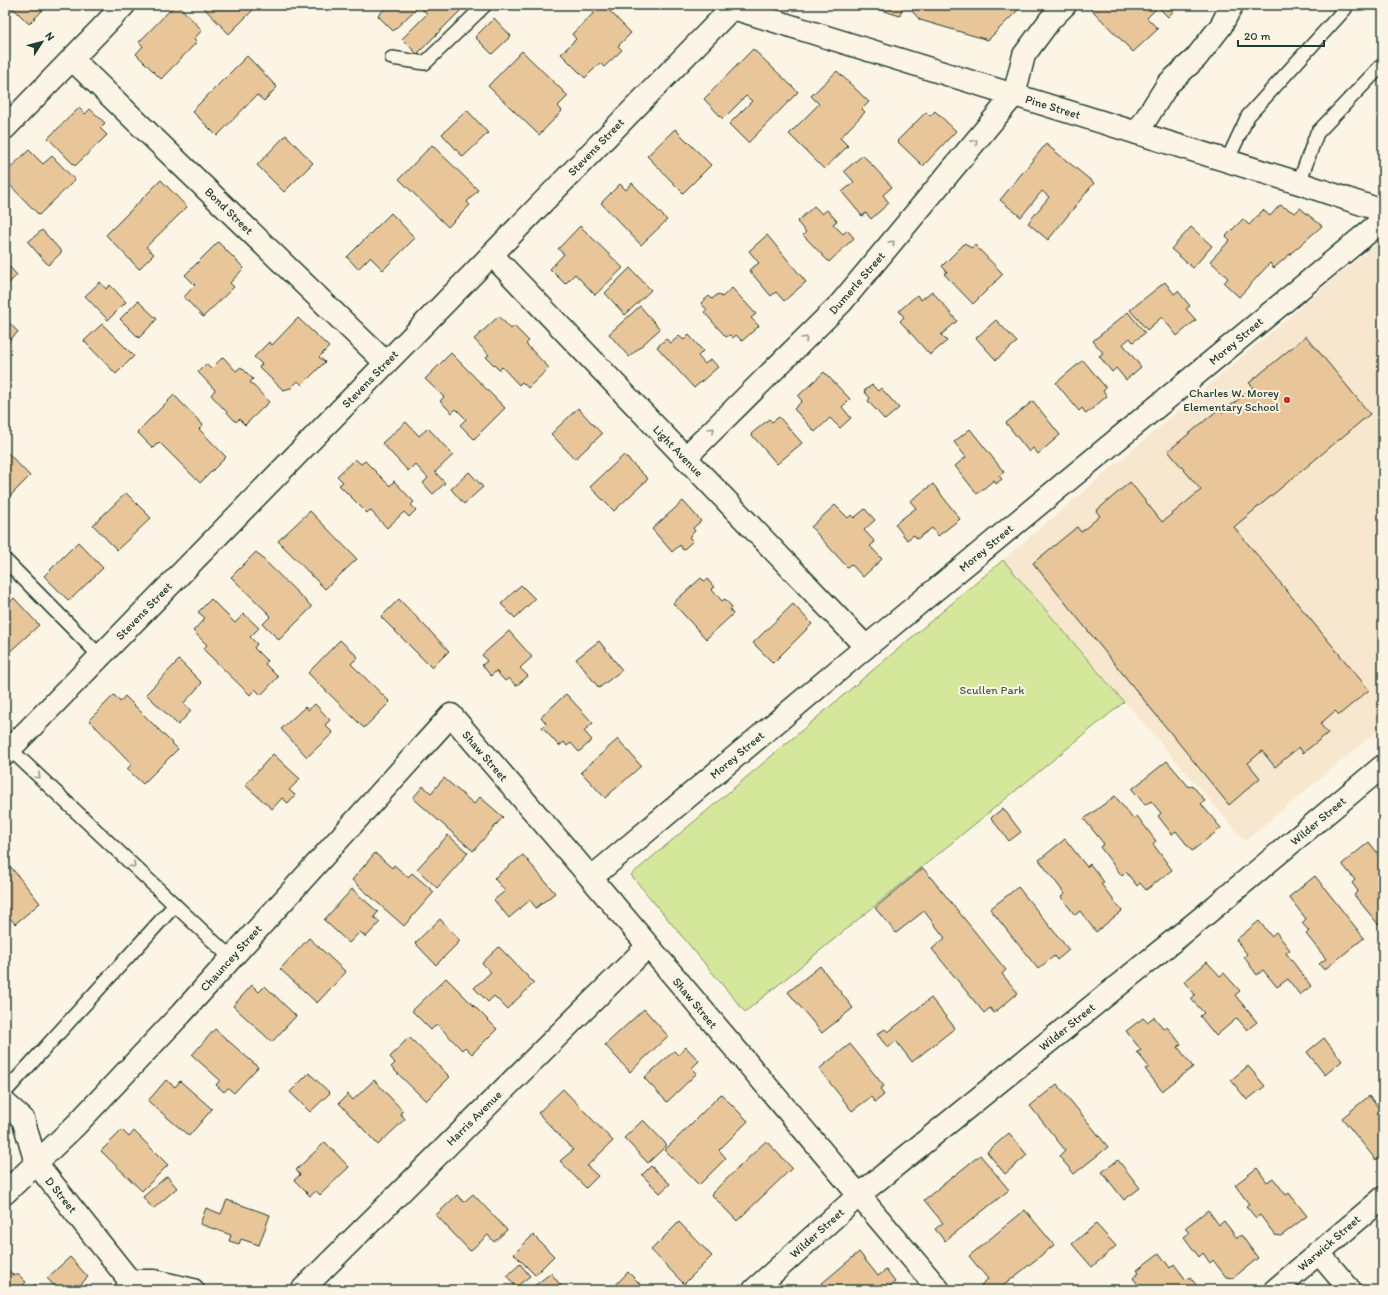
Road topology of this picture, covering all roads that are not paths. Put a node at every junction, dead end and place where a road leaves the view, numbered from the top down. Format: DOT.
graph roads {
  1 [pos="124,5"];
  2 [pos="485,5"];
  3 [pos="1065,5"];
  4 [pos="1232,5"];
  5 [pos="730,6"];
  6 [pos="1344,9"];
  7 [pos="392,58"];
  8 [pos="72,59"];
  9 [pos="1383,64"];
  10 [pos="1014,95"];
  11 [pos="5,128"];
  12 [pos="1137,133"];
  13 [pos="1227,161"];
  14 [pos="1299,183"];
  15 [pos="1383,211"];
  16 [pos="1383,220"];
  17 [pos="492,255"];
  18 [pos="386,363"];
  19 [pos="685,458"];
  20 [pos="5,560"];
  21 [pos="866,647"];
  22 [pos="100,656"];
  23 [pos="451,715"];
  24 [pos="7,751"];
  25 [pos="1383,766"];
  26 [pos="591,878"];
  27 [pos="175,904"];
  28 [pos="647,947"];
  29 [pos="231,958"];
  30 [pos="5,1092"];
  31 [pos="5,1103"];
  32 [pos="36,1163"];
  33 [pos="5,1193"];
  34 [pos="859,1195"];
  35 [pos="1383,1198"];
  36 [pos="1318,1252"];
  37 [pos="128,1286"];
  38 [pos="193,1290"];
  39 [pos="302,1290"];
  40 [pos="754,1290"];
  41 [pos="939,1290"];
  42 [pos="1275,1290"];
  43 [pos="1350,1290"];
  1 -- 8 [label="street"];
  2 -- 7 [label="lane"];
  3 -- 10 [label="street"];
  4 -- 12 [label="street"];
  5 -- 10 [label="street, Pine Street"];
  5 -- 17 [label="street, Stevens Street"];
  6 -- 13 [label="lane"];
  8 -- 11 [label="street"];
  8 -- 18 [label="street, Bond Street"];
  9 -- 14 [label="lane"];
  10 -- 12 [label="street, Pine Street"];
  19 -- 10 [label="street, Dumerle Street, one-way"];
  12 -- 13 [label="street, Pine Street"];
  13 -- 14 [label="street, Pine Street"];
  14 -- 15 [label="street, Pine Street"];
  16 -- 21 [label="street, Morey Street"];
  17 -- 18 [label="street, Stevens Street"];
  17 -- 19 [label="street, Light Avenue"];
  18 -- 22 [label="street, Stevens Street"];
  19 -- 21 [label="street, Light Avenue"];
  20 -- 22 [label="lane"];
  21 -- 26 [label="street, Morey Street"];
  22 -- 24 [label="street, Stevens Street"];
  23 -- 26 [label="street, Shaw Street"];
  23 -- 29 [label="street, Chauncey Street"];
  24 -- 27 [label="lane, one-way"];
  25 -- 34 [label="street, Wilder Street"];
  26 -- 28 [label="street, Shaw Street"];
  27 -- 29 [label="lane"];
  27 -- 30 [label="lane"];
  28 -- 34 [label="street, Shaw Street"];
  28 -- 39 [label="street, Harris Avenue"];
  29 -- 32 [label="street, Chauncey Street"];
  31 -- 32 [label="street, D Street"];
  32 -- 33 [label="street, Chauncey Street"];
  32 -- 37 [label="street, D Street"];
  34 -- 40 [label="street, Wilder Street"];
  34 -- 41 [label="street, Shaw Street"];
  35 -- 36 [label="street, Warwick Street"];
  36 -- 42 [label="street, Warwick Street"];
  36 -- 43 [label="street"];
  37 -- 38 [label="street, D Street"];
}
